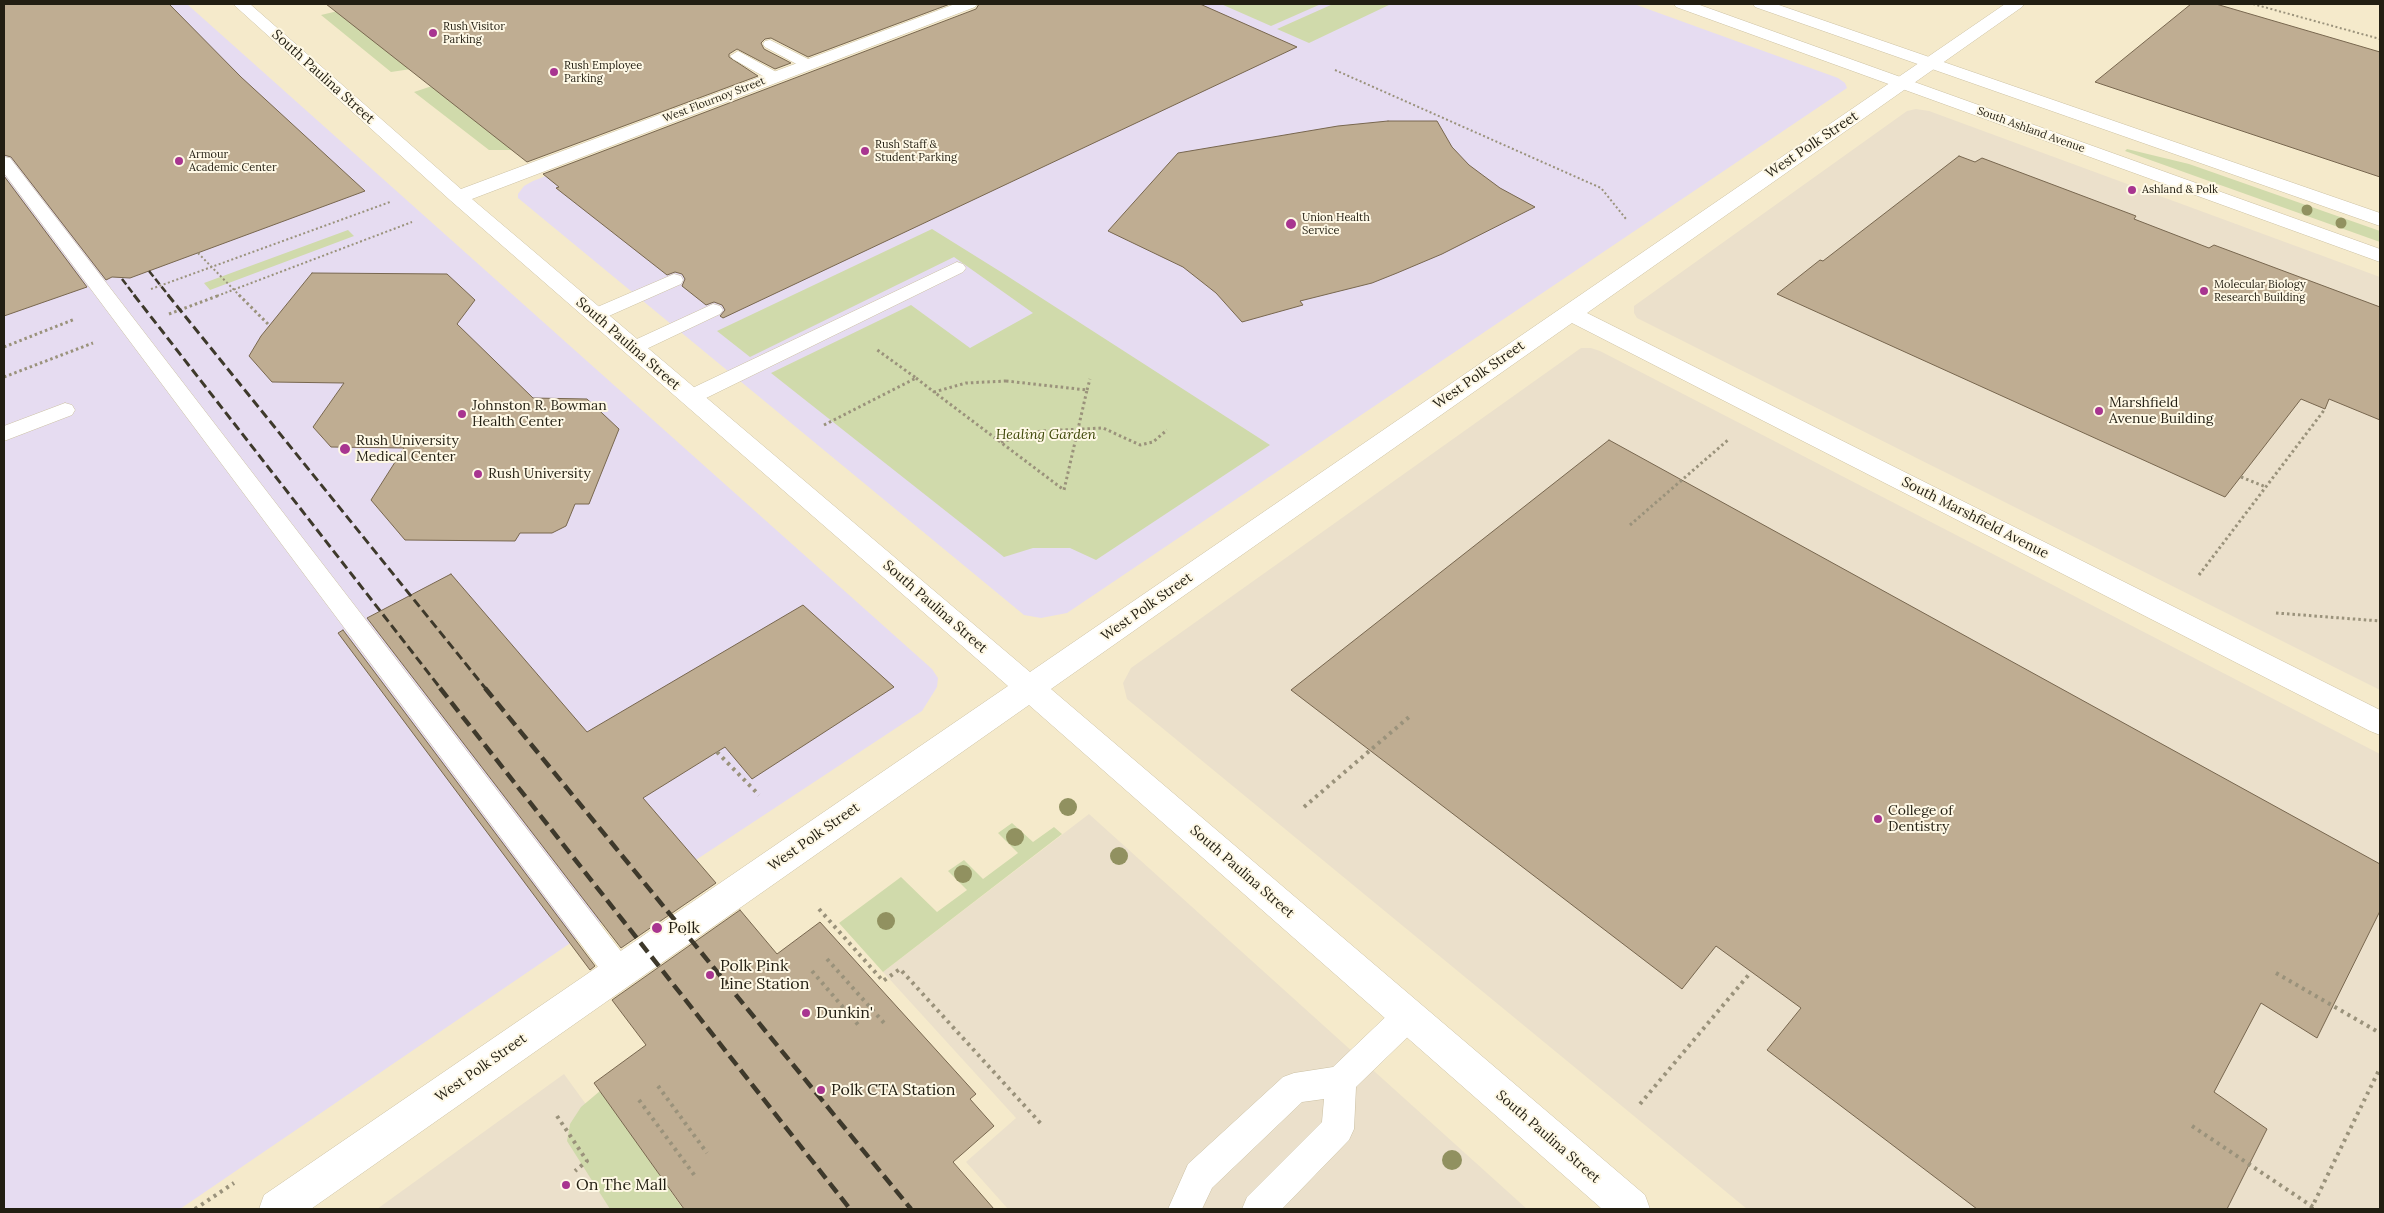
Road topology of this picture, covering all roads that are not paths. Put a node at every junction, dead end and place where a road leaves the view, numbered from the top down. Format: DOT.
graph roads {
  1 [pos="241,4"];
  2 [pos="969,4"];
  3 [pos="1682,4"];
  4 [pos="1761,4"];
  5 [pos="2016,4"];
  6 [pos="770,44"];
  7 [pos="738,56"];
  8 [pos="1931,63"];
  9 [pos="809,65"];
  10 [pos="775,77"];
  11 [pos="1901,83"];
  12 [pos="4,162"];
  13 [pos="458,197"];
  14 [pos="2380,220"];
  15 [pos="2380,256"];
  16 [pos="957,268"];
  17 [pos="674,280"];
  18 [pos="713,310"];
  19 [pos="1569,313"];
  20 [pos="595,315"];
  21 [pos="633,348"];
  22 [pos="691,397"];
  23 [pos="65,410"];
  24 [pos="4,434"];
  25 [pos="1029,689"];
  26 [pos="2380,723"];
  27 [pos="620,973"];
  28 [pos="1408,1016"];
  29 [pos="1341,1081"];
  30 [pos="278,1209"];
  31 [pos="1185,1209"];
  32 [pos="1259,1209"];
  33 [pos="1631,1209"];
  1 -- 13 [label="street, South Paulina Street"];
  2 -- 9 [label="street, West Flournoy Street"];
  3 -- 11 [label="street, South Ashland Avenue"];
  4 -- 8 [label="street"];
  5 -- 8 [label="street, West Polk Street"];
  6 -- 9 [label="lane"];
  7 -- 10 [label="lane"];
  8 -- 11 [label="street, West Polk Street"];
  8 -- 14 [label="street"];
  9 -- 10 [label="street, West Flournoy Street"];
  10 -- 13 [label="street, West Flournoy Street"];
  11 -- 15 [label="street, South Ashland Avenue"];
  11 -- 19 [label="street, West Polk Street"];
  12 -- 27 [label="lane"];
  13 -- 20 [label="street, South Paulina Street"];
  16 -- 22 [label="lane"];
  17 -- 20 [label="lane"];
  18 -- 21 [label="lane"];
  19 -- 25 [label="street, West Polk Street"];
  19 -- 26 [label="street, South Marshfield Avenue"];
  20 -- 21 [label="street, South Paulina Street"];
  21 -- 22 [label="street, South Paulina Street"];
  22 -- 25 [label="street, South Paulina Street"];
  23 -- 24 [label="lane"];
  25 -- 27 [label="street, West Polk Street"];
  25 -- 28 [label="street, South Paulina Street"];
  27 -- 30 [label="street, West Polk Street"];
  28 -- 29 [label="lane"];
  28 -- 33 [label="street, South Paulina Street"];
  29 -- 31 [label="lane"];
  29 -- 32 [label="lane"];
}
